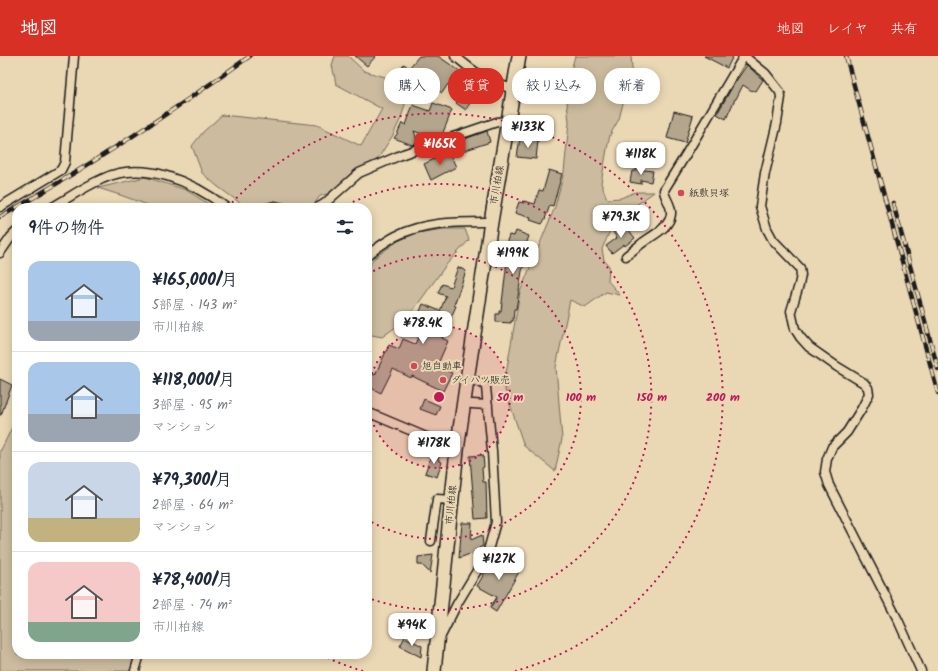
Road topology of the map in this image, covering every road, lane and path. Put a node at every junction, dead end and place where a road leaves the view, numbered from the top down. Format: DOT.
graph roads {
  1 [pos="74,56"];
  2 [pos="455,56"];
  3 [pos="519,56"];
  4 [pos="744,56"];
  5 [pos="517,68"];
  6 [pos="512,89"];
  7 [pos="512,95"];
  8 [pos="508,121"];
  9 [pos="60,203"];
  10 [pos="221,203"];
  11 [pos="325,203"];
  12 [pos="0,207"];
  13 [pos="491,222"];
  14 [pos="12,236"];
  15 [pos="372,252"];
  16 [pos="0,253"];
  17 [pos="626,256"];
  18 [pos="467,380"];
  19 [pos="472,404"];
  20 [pos="488,405"];
  21 [pos="372,414"];
  22 [pos="457,450"];
  23 [pos="452,500"];
  24 [pos="431,541"];
  25 [pos="436,648"];
  26 [pos="139,659"];
  27 [pos="135,671"];
  28 [pos="434,671"];
  29 [pos="921,671"];
  1 -- 12 [label="street"];
  2 -- 6 [label="street"];
  3 -- 5 [label="main road, 市川柏線"];
  4 -- 17 [label="street"];
  4 -- 29 [label="street"];
  7 -- 8 [label="main road, 市川柏線"];
  8 -- 11 [label="street"];
  8 -- 13 [label="main road, 市川柏線"];
  9 -- 10 [label="street"];
  13 -- 15 [label="street"];
  13 -- 18 [label="main road, 市川柏線"];
  14 -- 16 [label="street"];
  18 -- 20 [label="street"];
  18 -- 22 [label="main road, 市川柏線"];
  19 -- 20 [label="street"];
  20 -- 25 [label="street"];
  21 -- 22 [label="street"];
  22 -- 23 [label="main road, 市川柏線"];
  23 -- 24 [label="street"];
  23 -- 25 [label="main road, 市川柏線"];
  25 -- 28 [label="main road, 市川柏線"];
  26 -- 27 [label="street"];
}
